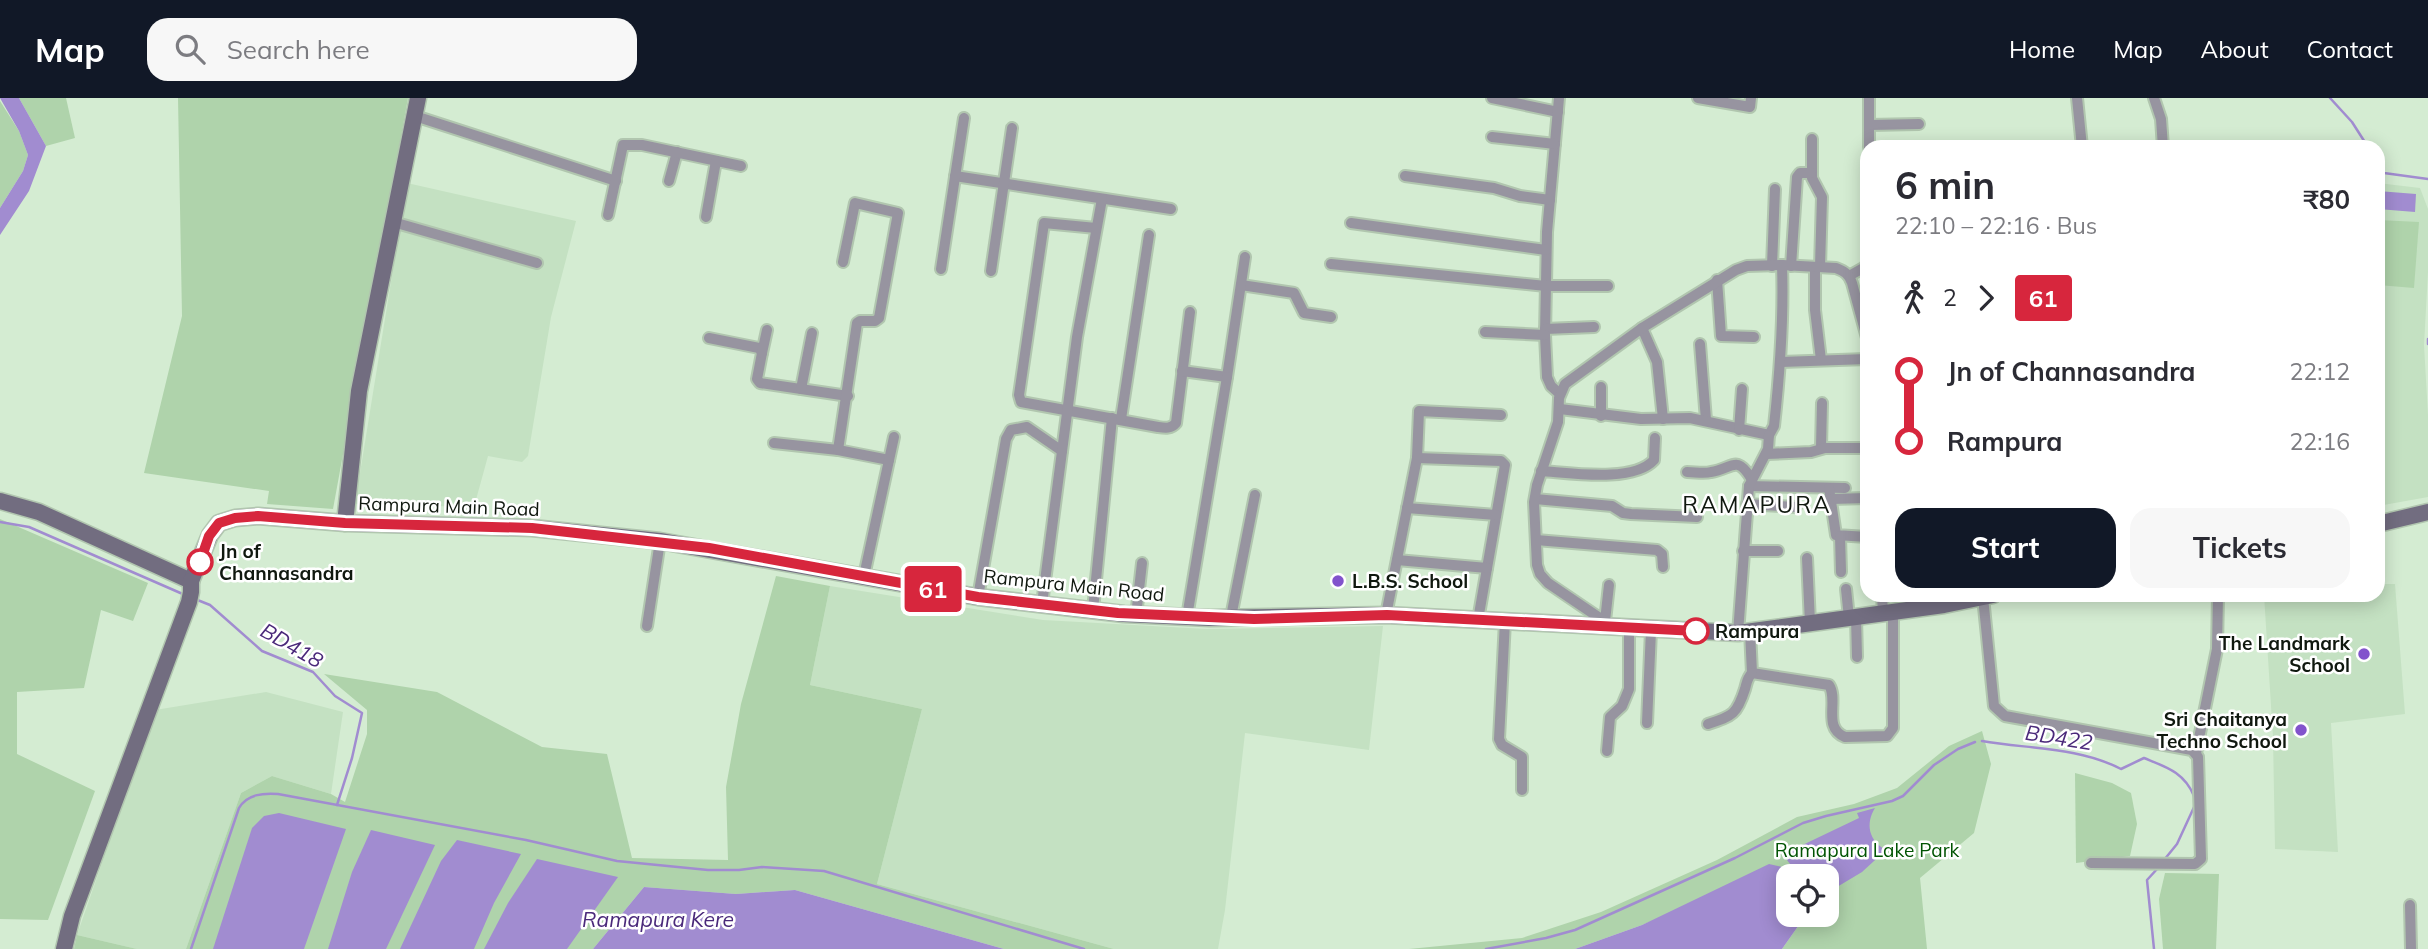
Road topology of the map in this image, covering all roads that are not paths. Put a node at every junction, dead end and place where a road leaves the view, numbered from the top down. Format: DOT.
graph roads {
  1 [pos="418,98"];
  2 [pos="1492,98"];
  3 [pos="1559,98"];
  4 [pos="1698,98"];
  5 [pos="1703,98"];
  6 [pos="1751,98"];
  7 [pos="1869,98"];
  8 [pos="2077,98"];
  9 [pos="2154,98"];
  10 [pos="1558,112"];
  11 [pos="415,116"];
  12 [pos="964,118"];
  13 [pos="1919,124"];
  14 [pos="1869,125"];
  15 [pos="1012,128"];
  16 [pos="1492,137"];
  17 [pos="1812,139"];
  18 [pos="1869,140"];
  19 [pos="2081,140"];
  20 [pos="2162,140"];
  21 [pos="1555,144"];
  22 [pos="677,152"];
  23 [pos="716,161"];
  24 [pos="741,166"];
  25 [pos="1811,173"];
  26 [pos="955,176"];
  27 [pos="1405,176"];
  28 [pos="616,181"];
  29 [pos="669,181"];
  30 [pos="1004,183"];
  31 [pos="1775,189"];
  32 [pos="1102,198"];
  33 [pos="1550,200"];
  34 [pos="1171,209"];
  35 [pos="608,215"];
  36 [pos="706,217"];
  37 [pos="393,222"];
  38 [pos="1351,223"];
  39 [pos="1096,228"];
  40 [pos="1149,235"];
  41 [pos="1546,250"];
  42 [pos="1245,257"];
  43 [pos="843,261"];
  44 [pos="537,263"];
  45 [pos="1331,264"];
  46 [pos="1782,265"];
  47 [pos="1817,267"];
  48 [pos="941,269"];
  49 [pos="1860,270"];
  50 [pos="991,271"];
  51 [pos="1849,276"];
  52 [pos="1717,280"];
  53 [pos="1241,285"];
  54 [pos="1546,286"];
  55 [pos="1608,286"];
  56 [pos="1190,312"];
  57 [pos="1860,314"];
  58 [pos="1331,317"];
  59 [pos="1594,327"];
  60 [pos="1642,328"];
  61 [pos="767,330"];
  62 [pos="1485,332"];
  63 [pos="1545,332"];
  64 [pos="812,333"];
  65 [pos="1754,337"];
  66 [pos="709,338"];
  67 [pos="1700,344"];
  68 [pos="762,353"];
  69 [pos="1860,359"];
  70 [pos="1821,360"];
  71 [pos="1781,362"];
  72 [pos="1182,371"];
  73 [pos="1227,377"];
  74 [pos="1601,387"];
  75 [pos="801,389"];
  76 [pos="1742,389"];
  77 [pos="1560,394"];
  78 [pos="848,396"];
  79 [pos="1822,403"];
  80 [pos="1560,410"];
  81 [pos="1068,411"];
  82 [pos="1501,415"];
  83 [pos="1601,416"];
  84 [pos="1116,419"];
  85 [pos="1663,419"];
  86 [pos="1706,420"];
  87 [pos="1739,430"];
  88 [pos="1769,435"];
  89 [pos="894,437"];
  90 [pos="1655,438"];
  91 [pos="774,443"];
  92 [pos="1821,448"];
  93 [pos="1860,448"];
  94 [pos="838,450"];
  95 [pos="1062,451"];
  96 [pos="1766,454"];
  97 [pos="1417,458"];
  98 [pos="889,460"];
  99 [pos="1541,471"];
  100 [pos="1687,472"];
  101 [pos="1750,482"];
  102 [pos="1845,488"];
  103 [pos="1830,494"];
  104 [pos="1255,495"];
  105 [pos="1860,497"];
  106 [pos="1535,499"];
  107 [pos="0,501"];
  108 [pos="1747,504"];
  109 [pos="1796,507"];
  110 [pos="1407,508"];
  111 [pos="2428,512"];
  112 [pos="1496,516"];
  113 [pos="1697,517"];
  114 [pos="2385,522"];
  115 [pos="345,523"];
  116 [pos="1840,536"];
  117 [pos="1860,537"];
  118 [pos="1536,540"];
  119 [pos="660,541"];
  120 [pos="1743,551"];
  121 [pos="1778,551"];
  122 [pos="1807,558"];
  123 [pos="1397,560"];
  124 [pos="1142,564"];
  125 [pos="1663,567"];
  126 [pos="1487,568"];
  127 [pos="1841,572"];
  128 [pos="864,576"];
  129 [pos="1609,585"];
  130 [pos="1846,589"];
  131 [pos="190,592"];
  132 [pos="978,597"];
  133 [pos="1884,602"];
  134 [pos="1934,602"];
  135 [pos="1988,602"];
  136 [pos="2218,602"];
  137 [pos="1042,604"];
  138 [pos="1138,607"];
  139 [pos="1093,610"];
  140 [pos="1888,612"];
  141 [pos="1118,613"];
  142 [pos="1387,615"];
  143 [pos="1165,616"];
  144 [pos="1187,617"];
  145 [pos="1231,617"];
  146 [pos="1852,617"];
  147 [pos="1478,620"];
  148 [pos="1505,621"];
  149 [pos="1810,623"];
  150 [pos="647,626"];
  151 [pos="1617,626"];
  152 [pos="1651,630"];
  153 [pos="1744,632"];
  154 [pos="1857,657"];
  155 [pos="1752,673"];
  156 [pos="1647,723"];
  157 [pos="1708,724"];
  158 [pos="1607,751"];
  159 [pos="2196,753"];
  160 [pos="1522,790"];
  161 [pos="2091,863"];
  162 [pos="2410,905"];
  163 [pos="64,949"];
  164 [pos="2411,949"];
  1 -- 11 [label="main road"];
  2 -- 10 [label="street"];
  3 -- 10 [label="street"];
  4 -- 5 [label="street"];
  5 -- 6 [label="street"];
  7 -- 14 [label="street"];
  8 -- 19 [label="street"];
  9 -- 20 [label="street"];
  10 -- 21 [label="street"];
  11 -- 28 [label="street"];
  11 -- 37 [label="main road"];
  12 -- 26 [label="street"];
  13 -- 14 [label="street"];
  14 -- 18 [label="street"];
  15 -- 30 [label="street"];
  16 -- 21 [label="street"];
  17 -- 25 [label="street"];
  21 -- 33 [label="street"];
  22 -- 23 [label="street"];
  22 -- 28 [label="street"];
  22 -- 29 [label="street"];
  23 -- 24 [label="street"];
  23 -- 36 [label="street"];
  25 -- 46 [label="street"];
  25 -- 47 [label="street"];
  26 -- 30 [label="street"];
  26 -- 48 [label="street"];
  27 -- 33 [label="street"];
  28 -- 35 [label="street"];
  30 -- 32 [label="street"];
  30 -- 50 [label="street"];
  31 -- 46 [label="street"];
  32 -- 34 [label="street"];
  32 -- 39 [label="street"];
  33 -- 41 [label="street"];
  37 -- 44 [label="street"];
  37 -- 115 [label="main road"];
  38 -- 41 [label="street"];
  39 -- 81 [label="street"];
  39 -- 81 [label="street"];
  40 -- 84 [label="street"];
  41 -- 54 [label="street"];
  42 -- 53 [label="street"];
  43 -- 78 [label="street"];
  45 -- 54 [label="street"];
  46 -- 47 [label="street"];
  46 -- 52 [label="street"];
  46 -- 71 [label="street"];
  47 -- 51 [label="street"];
  47 -- 70 [label="street"];
  49 -- 51 [label="street"];
  51 -- 57 [label="street"];
  52 -- 60 [label="street"];
  52 -- 65 [label="street"];
  53 -- 58 [label="street"];
  53 -- 73 [label="street"];
  54 -- 55 [label="street"];
  54 -- 63 [label="street"];
  56 -- 72 [label="street"];
  59 -- 63 [label="street"];
  60 -- 77 [label="street"];
  60 -- 85 [label="street"];
  61 -- 68 [label="street"];
  62 -- 63 [label="street"];
  63 -- 77 [label="street"];
  64 -- 75 [label="street"];
  66 -- 68 [label="street"];
  67 -- 86 [label="street"];
  68 -- 75 [label="street"];
  69 -- 70 [label="street"];
  70 -- 71 [label="street"];
  71 -- 88 [label="street"];
  72 -- 73 [label="street"];
  72 -- 84 [label="street"];
  73 -- 144 [label="street"];
  74 -- 83 [label="street"];
  75 -- 78 [label="street"];
  76 -- 87 [label="street"];
  77 -- 80 [label="street"];
  78 -- 94 [label="street"];
  79 -- 92 [label="street"];
  80 -- 83 [label="street"];
  80 -- 99 [label="street"];
  81 -- 84 [label="street"];
  81 -- 95 [label="street"];
  82 -- 97 [label="street"];
  83 -- 85 [label="street"];
  84 -- 139 [label="street"];
  85 -- 86 [label="street"];
  86 -- 87 [label="street"];
  87 -- 88 [label="street"];
  88 -- 96 [label="street"];
  89 -- 98 [label="street"];
  90 -- 99 [label="street"];
  91 -- 94 [label="street"];
  92 -- 93 [label="street"];
  92 -- 96 [label="street"];
  94 -- 98 [label="street"];
  95 -- 132 [label="street"];
  95 -- 137 [label="street"];
  96 -- 101 [label="street"];
  97 -- 110 [label="street"];
  97 -- 112 [label="street"];
  98 -- 128 [label="street"];
  99 -- 106 [label="street"];
  100 -- 101 [label="street"];
  101 -- 103 [label="street"];
  101 -- 108 [label="street"];
  102 -- 103 [label="street"];
  103 -- 105 [label="street"];
  103 -- 116 [label="street"];
  104 -- 145 [label="street"];
  106 -- 113 [label="street"];
  106 -- 118 [label="street"];
  107 -- 131 [label="main road"];
  108 -- 109 [label="street"];
  108 -- 120 [label="street"];
  110 -- 112 [label="street"];
  110 -- 123 [label="street"];
  111 -- 114 [label="main road"];
  112 -- 126 [label="street"];
  115 -- 119 [label="main road, Rampura Main Road"];
  115 -- 131 [label="main road, Rampura Main Road"];
  116 -- 117 [label="street"];
  116 -- 127 [label="street"];
  118 -- 125 [label="street"];
  118 -- 151 [label="street"];
  119 -- 128 [label="main road, Rampura Main Road"];
  119 -- 150 [label="street"];
  120 -- 121 [label="street"];
  120 -- 153 [label="street"];
  122 -- 149 [label="street"];
  123 -- 126 [label="street"];
  123 -- 142 [label="street"];
  124 -- 138 [label="street"];
  126 -- 147 [label="street"];
  128 -- 132 [label="main road, Rampura Main Road"];
  129 -- 151 [label="street"];
  130 -- 146 [label="street"];
  131 -- 163 [label="main road"];
  132 -- 137 [label="main road, Rampura Main Road"];
  133 -- 140 [label="street"];
  134 -- 140 [label="main road, Rampura Main Road"];
  135 -- 159 [label="street"];
  136 -- 159 [label="street"];
  137 -- 139 [label="main road, Rampura Main Road"];
  138 -- 141 [label="street"];
  138 -- 143 [label="street"];
  139 -- 141 [label="main road, Rampura Main Road"];
  140 -- 146 [label="main road, Rampura Main Road"];
  140 -- 155 [label="street"];
  141 -- 143 [label="main road, Rampura Main Road"];
  142 -- 145 [label="main road, Rampura Main Road"];
  142 -- 147 [label="main road, Rampura Main Road"];
  143 -- 144 [label="main road, Rampura Main Road"];
  144 -- 145 [label="main road, Rampura Main Road"];
  146 -- 149 [label="main road, Rampura Main Road"];
  146 -- 154 [label="street"];
  147 -- 148 [label="main road, Rampura Main Road"];
  148 -- 151 [label="main road, Rampura Main Road"];
  148 -- 160 [label="street"];
  149 -- 153 [label="main road, Rampura Main Road"];
  151 -- 152 [label="main road, Rampura Main Road"];
  151 -- 158 [label="street"];
  152 -- 153 [label="main road, Rampura Main Road"];
  152 -- 156 [label="street"];
  153 -- 155 [label="street"];
  155 -- 157 [label="street"];
  159 -- 161 [label="street"];
  162 -- 164 [label="street"];
}
